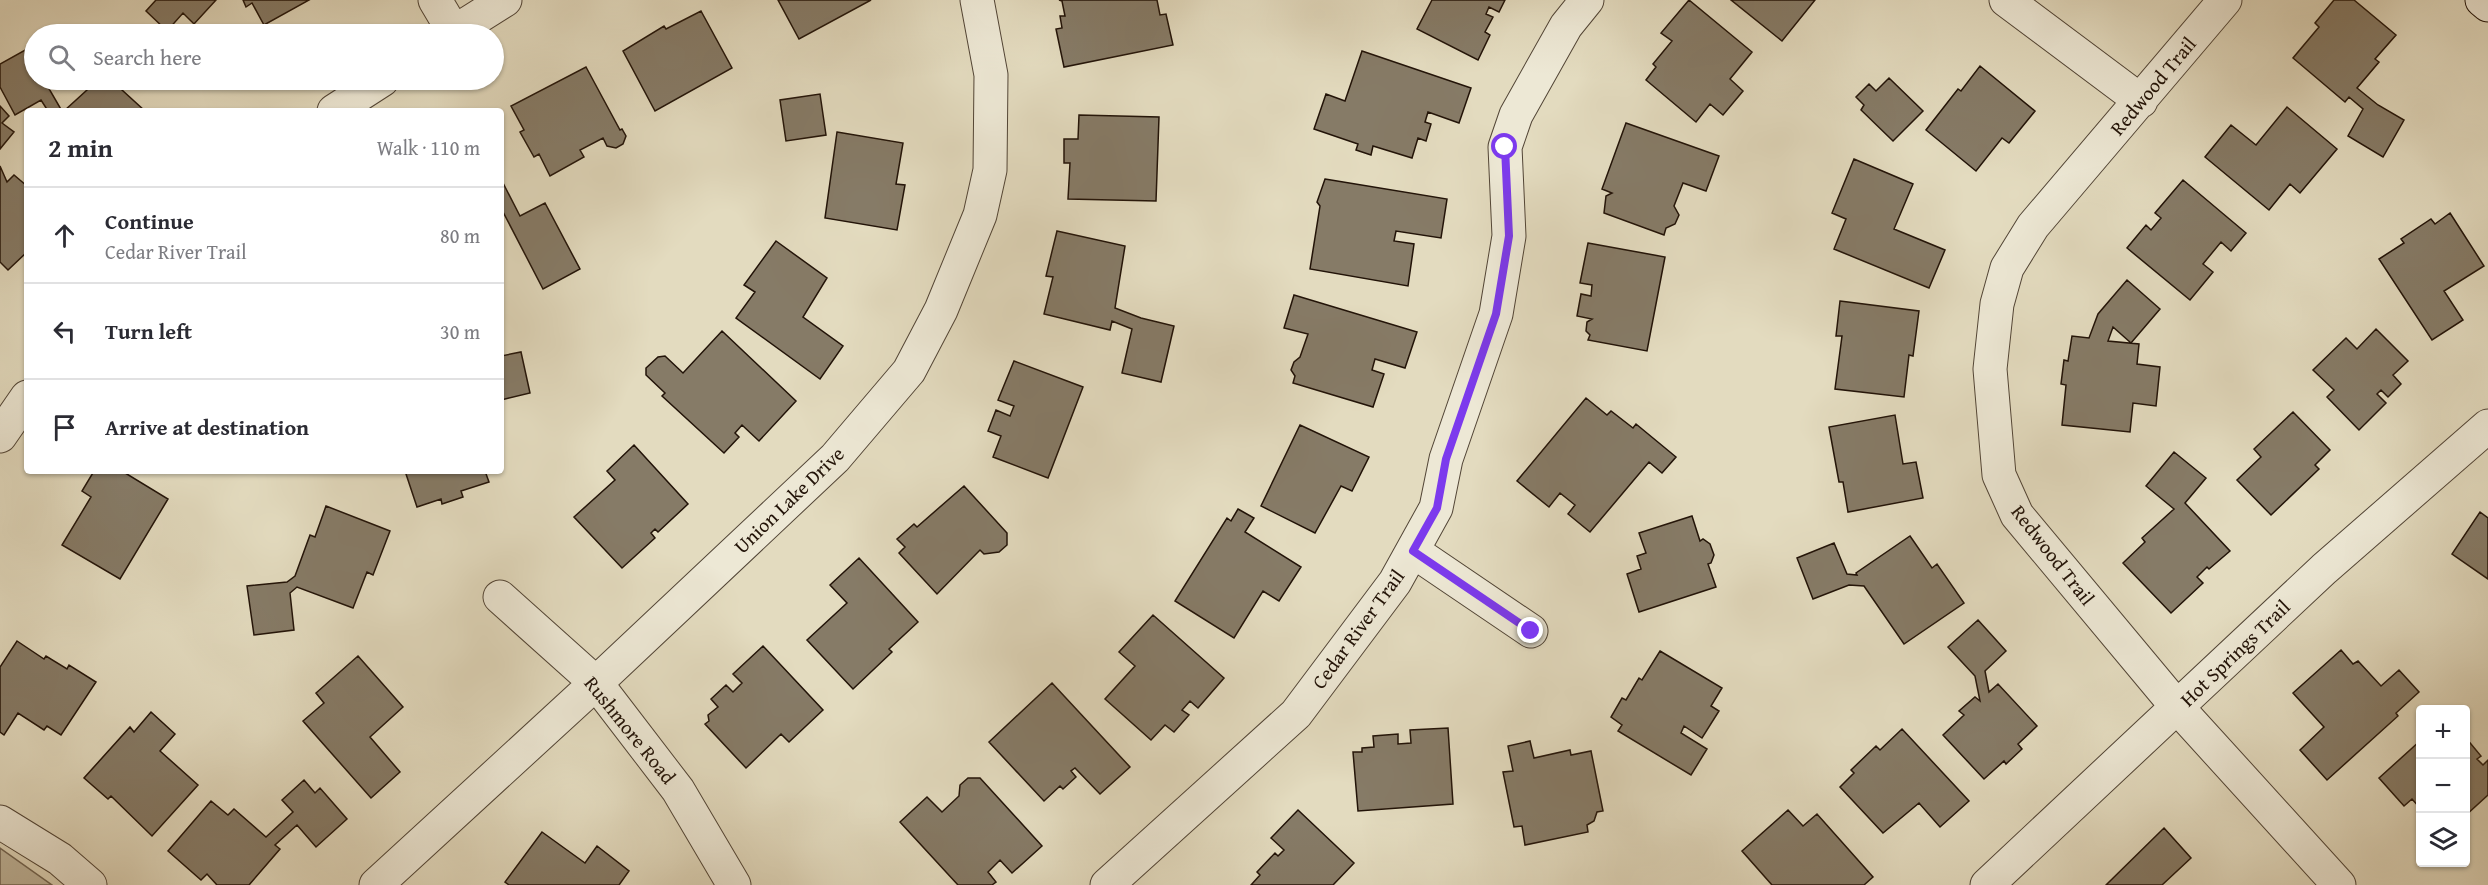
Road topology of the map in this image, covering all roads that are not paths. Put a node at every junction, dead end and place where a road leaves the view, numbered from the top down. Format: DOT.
graph roads {
  1 [pos="435,0"];
  2 [pos="505,0"];
  3 [pos="976,0"];
  4 [pos="1587,0"];
  5 [pos="2006,0"];
  6 [pos="2225,0"];
  7 [pos="2482,0"];
  8 [pos="2488,5"];
  9 [pos="448,24"];
  10 [pos="467,24"];
  11 [pos="367,90"];
  12 [pos="2141,101"];
  13 [pos="339,108"];
  14 [pos="24,401"];
  15 [pos="2488,426"];
  16 [pos="0,436"];
  17 [pos="1413,551"];
  18 [pos="500,597"];
  19 [pos="1531,631"];
  20 [pos="596,683"];
  21 [pos="2178,708"];
  22 [pos="0,822"];
  23 [pos="90,885"];
  24 [pos="376,885"];
  25 [pos="734,885"];
  26 [pos="1107,885"];
  27 [pos="1987,885"];
  28 [pos="2339,885"];
  1 -- 9 [label="street"];
  2 -- 10 [label="street"];
  3 -- 20 [label="street, Union Lake Drive"];
  4 -- 17 [label="street, Cedar River Trail"];
  5 -- 12 [label="street"];
  6 -- 12 [label="street, Redwood Trail"];
  7 -- 8 [label="street"];
  11 -- 13 [label="street"];
  12 -- 21 [label="street, Redwood Trail"];
  14 -- 16 [label="street"];
  15 -- 21 [label="street, Hot Springs Trail"];
  17 -- 19 [label="street"];
  17 -- 26 [label="street, Cedar River Trail"];
  18 -- 20 [label="street, Rushmore Road"];
  20 -- 24 [label="street, Union Lake Drive"];
  20 -- 25 [label="street, Rushmore Road"];
  21 -- 27 [label="street, Hot Springs Trail"];
  21 -- 28 [label="street, Redwood Trail"];
  22 -- 23 [label="street"];
}
